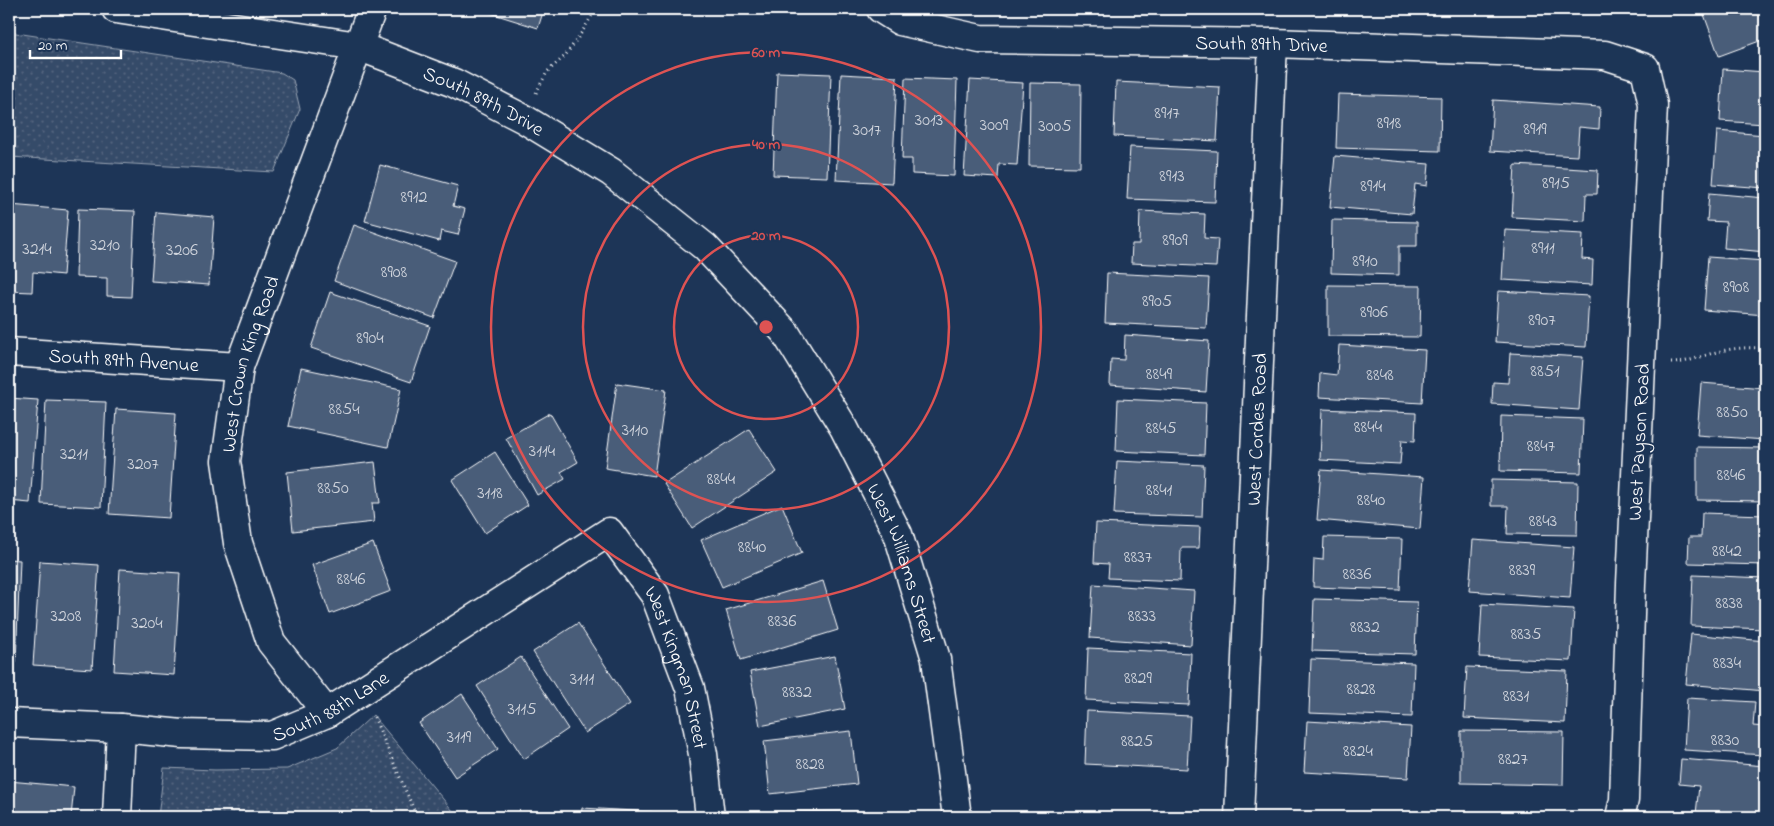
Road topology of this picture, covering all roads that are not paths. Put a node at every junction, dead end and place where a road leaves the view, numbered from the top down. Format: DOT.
graph roads {
  1 [pos="116,9"];
  2 [pos="372,9"];
  3 [pos="881,9"];
  4 [pos="1273,43"];
  5 [pos="358,46"];
  6 [pos="1645,68"];
  7 [pos="784,332"];
  8 [pos="9,352"];
  9 [pos="239,367"];
  10 [pos="609,532"];
  11 [pos="327,713"];
  12 [pos="9,723"];
  13 [pos="121,728"];
  14 [pos="118,817"];
  15 [pos="710,817"];
  16 [pos="957,817"];
  17 [pos="1239,817"];
  18 [pos="1620,817"];
  1 -- 5 [label="street, South 89th Drive"];
  2 -- 5 [label="street, West Crown King Road"];
  3 -- 4 [label="street, South 89th Drive"];
  4 -- 6 [label="street, South 89th Drive"];
  4 -- 17 [label="street, West Cordes Road"];
  5 -- 7 [label="street, South 89th Drive"];
  5 -- 9 [label="street, West Crown King Road"];
  6 -- 18 [label="street, West Payson Road"];
  7 -- 16 [label="street, West Williams Street"];
  8 -- 9 [label="street, South 89th Avenue"];
  9 -- 11 [label="street, West Crown King Road"];
  10 -- 11 [label="street, South 88th Lane"];
  10 -- 15 [label="street, West Kingman Street"];
  11 -- 13 [label="street, South 88th Lane"];
  12 -- 13 [label="street, South 88th Lane"];
  13 -- 14 [label="street"];
}
